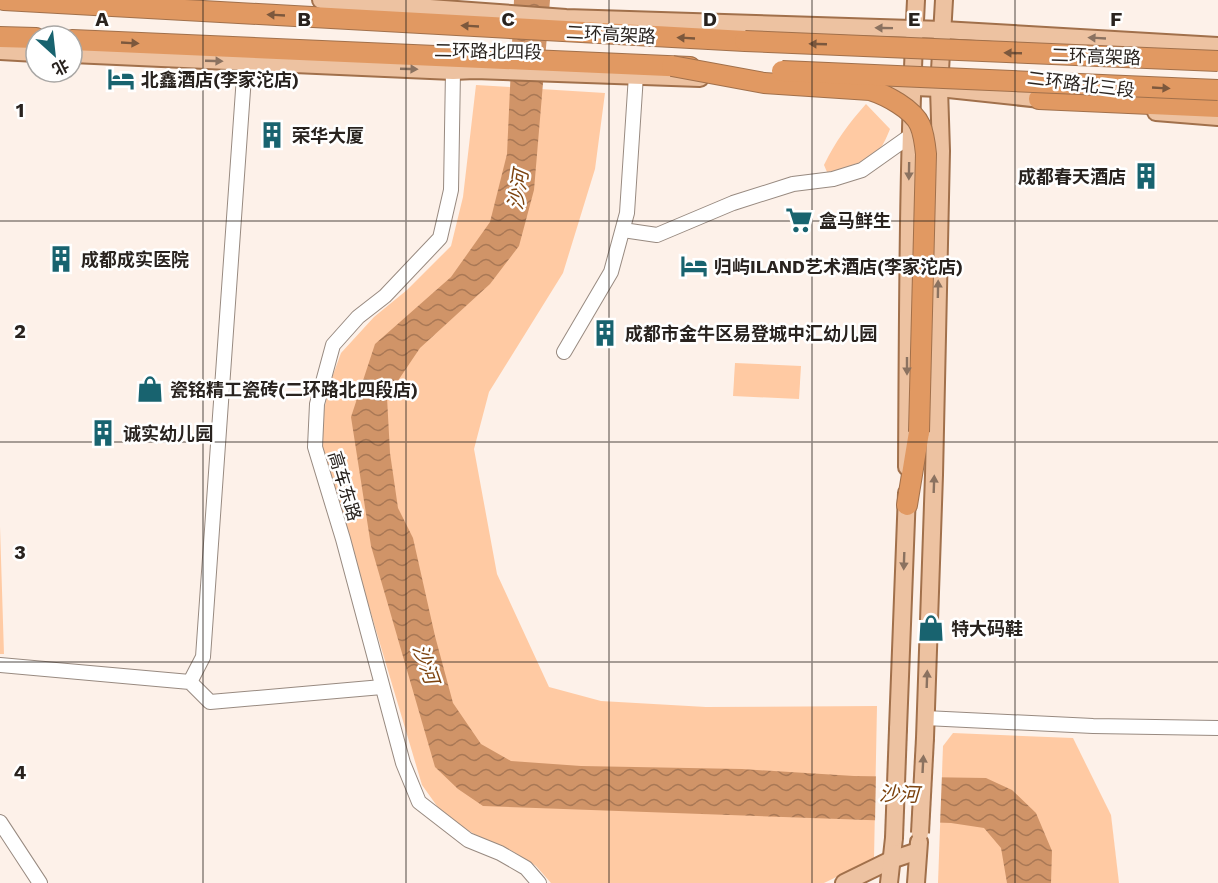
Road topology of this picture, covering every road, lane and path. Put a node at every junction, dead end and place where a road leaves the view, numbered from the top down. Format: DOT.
graph roads {
  1 [pos="4,0"];
  2 [pos="321,0"];
  3 [pos="916,0"];
  4 [pos="944,0"];
  5 [pos="59,1"];
  6 [pos="915,29"];
  7 [pos="943,30"];
  8 [pos="0,37"];
  9 [pos="24,38"];
  10 [pos="84,41"];
  11 [pos="1218,46"];
  12 [pos="0,51"];
  13 [pos="24,52"];
  14 [pos="84,55"];
  15 [pos="1218,61"];
  16 [pos="245,62"];
  17 [pos="672,66"];
  18 [pos="453,71"];
  19 [pos="636,75"];
  20 [pos="911,87"];
  21 [pos="939,88"];
  22 [pos="1218,90"];
  23 [pos="1039,99"];
  24 [pos="1218,107"];
  25 [pos="1218,117"];
  26 [pos="910,135"];
  27 [pos="622,230"];
  28 [pos="564,352"];
  29 [pos="906,505"];
  30 [pos="0,665"];
  31 [pos="190,682"];
  32 [pos="382,687"];
  33 [pos="926,718"];
  34 [pos="1218,728"];
  35 [pos="0,822"];
  36 [pos="918,851"];
  37 [pos="891,860"];
  38 [pos="916,879"];
  39 [pos="40,883"];
  40 [pos="539,883"];
  41 [pos="844,883"];
  42 [pos="888,883"];
  1 -- 5 [label="highway, 二环高架路"];
  6 -- 2 [label="main road, 二环路北四段, one-way"];
  3 -- 6 [label="main road"];
  4 -- 7 [label="main road"];
  15 -- 5 [label="highway, 二环高架路, one-way, bridge"];
  6 -- 7 [label="main road, 二环路北四段"];
  6 -- 20 [label="main road"];
  11 -- 7 [label="main road, one-way"];
  7 -- 21 [label="main road"];
  8 -- 9 [label="highway"];
  10 -- 17 [label="highway, 二环高架路, one-way"];
  12 -- 13 [label="main road"];
  14 -- 16 [label="main road, 二环路北四段, one-way"];
  16 -- 18 [label="main road, 二环路北四段, one-way"];
  16 -- 31 [label="street"];
  17 -- 22 [label="highway, 二环高架路, one-way, bridge"];
  17 -- 29 [label="highway, bridge"];
  18 -- 19 [label="main road, 二环路北四段"];
  18 -- 32 [label="street, 高车东路"];
  19 -- 20 [label="main road, 二环路北四段"];
  19 -- 27 [label="street"];
  20 -- 21 [label="main road, 二环路北四段"];
  20 -- 26 [label="main road"];
  21 -- 23 [label="main road, 二环路北三段"];
  33 -- 21 [label="main road, one-way"];
  23 -- 24 [label="highway"];
  23 -- 25 [label="main road, 二环路北三段"];
  26 -- 27 [label="street"];
  26 -- 29 [label="main road, one-way"];
  27 -- 28 [label="street"];
  29 -- 37 [label="main road, one-way, bridge"];
  30 -- 31 [label="street"];
  31 -- 32 [label="street"];
  32 -- 40 [label="street, 高车东路"];
  33 -- 34 [label="street"];
  36 -- 33 [label="main road, one-way, bridge"];
  35 -- 39 [label="street"];
  36 -- 37 [label="main road"];
  36 -- 38 [label="main road"];
  37 -- 41 [label="main road"];
  37 -- 42 [label="main road"];
  38 -- 42 [label="main road"];
}
